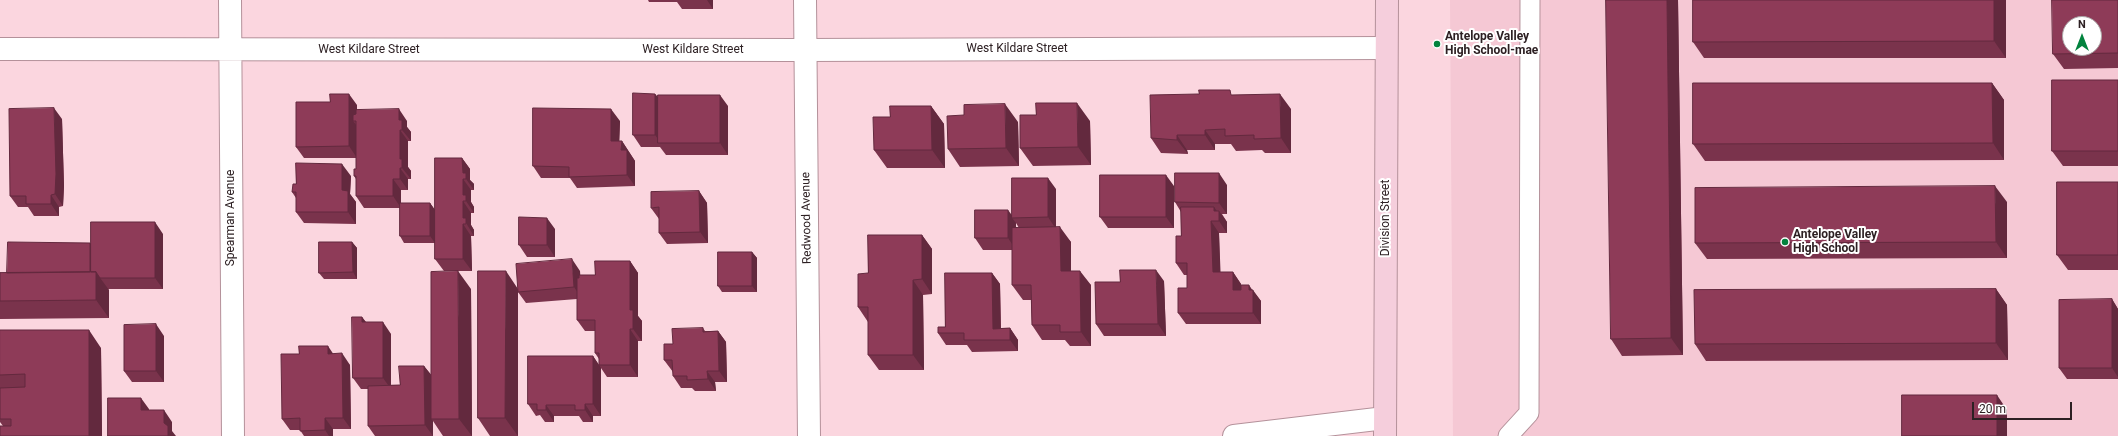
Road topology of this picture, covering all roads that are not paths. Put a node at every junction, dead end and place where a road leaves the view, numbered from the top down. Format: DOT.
graph roads {
  1 [pos="230,0"];
  2 [pos="805,0"];
  3 [pos="1387,0"];
  4 [pos="1530,0"];
  5 [pos="1386,48"];
  6 [pos="0,49"];
  7 [pos="230,50"];
  8 [pos="805,50"];
  9 [pos="1385,427"];
  10 [pos="233,436"];
  11 [pos="809,436"];
  12 [pos="1234,436"];
  13 [pos="1508,436"];
  1 -- 7 [label="street, Spearman Avenue"];
  2 -- 8 [label="street, Redwood Avenue"];
  3 -- 5 [label="main road, Division Street"];
  4 -- 13 [label="lane"];
  5 -- 8 [label="street, West Kildare Street"];
  5 -- 9 [label="main road, Division Street"];
  6 -- 7 [label="street, West Kildare Street"];
  7 -- 8 [label="street, West Kildare Street"];
  7 -- 10 [label="street, Spearman Avenue"];
  8 -- 11 [label="street, Redwood Avenue"];
  9 -- 12 [label="street"];
}
